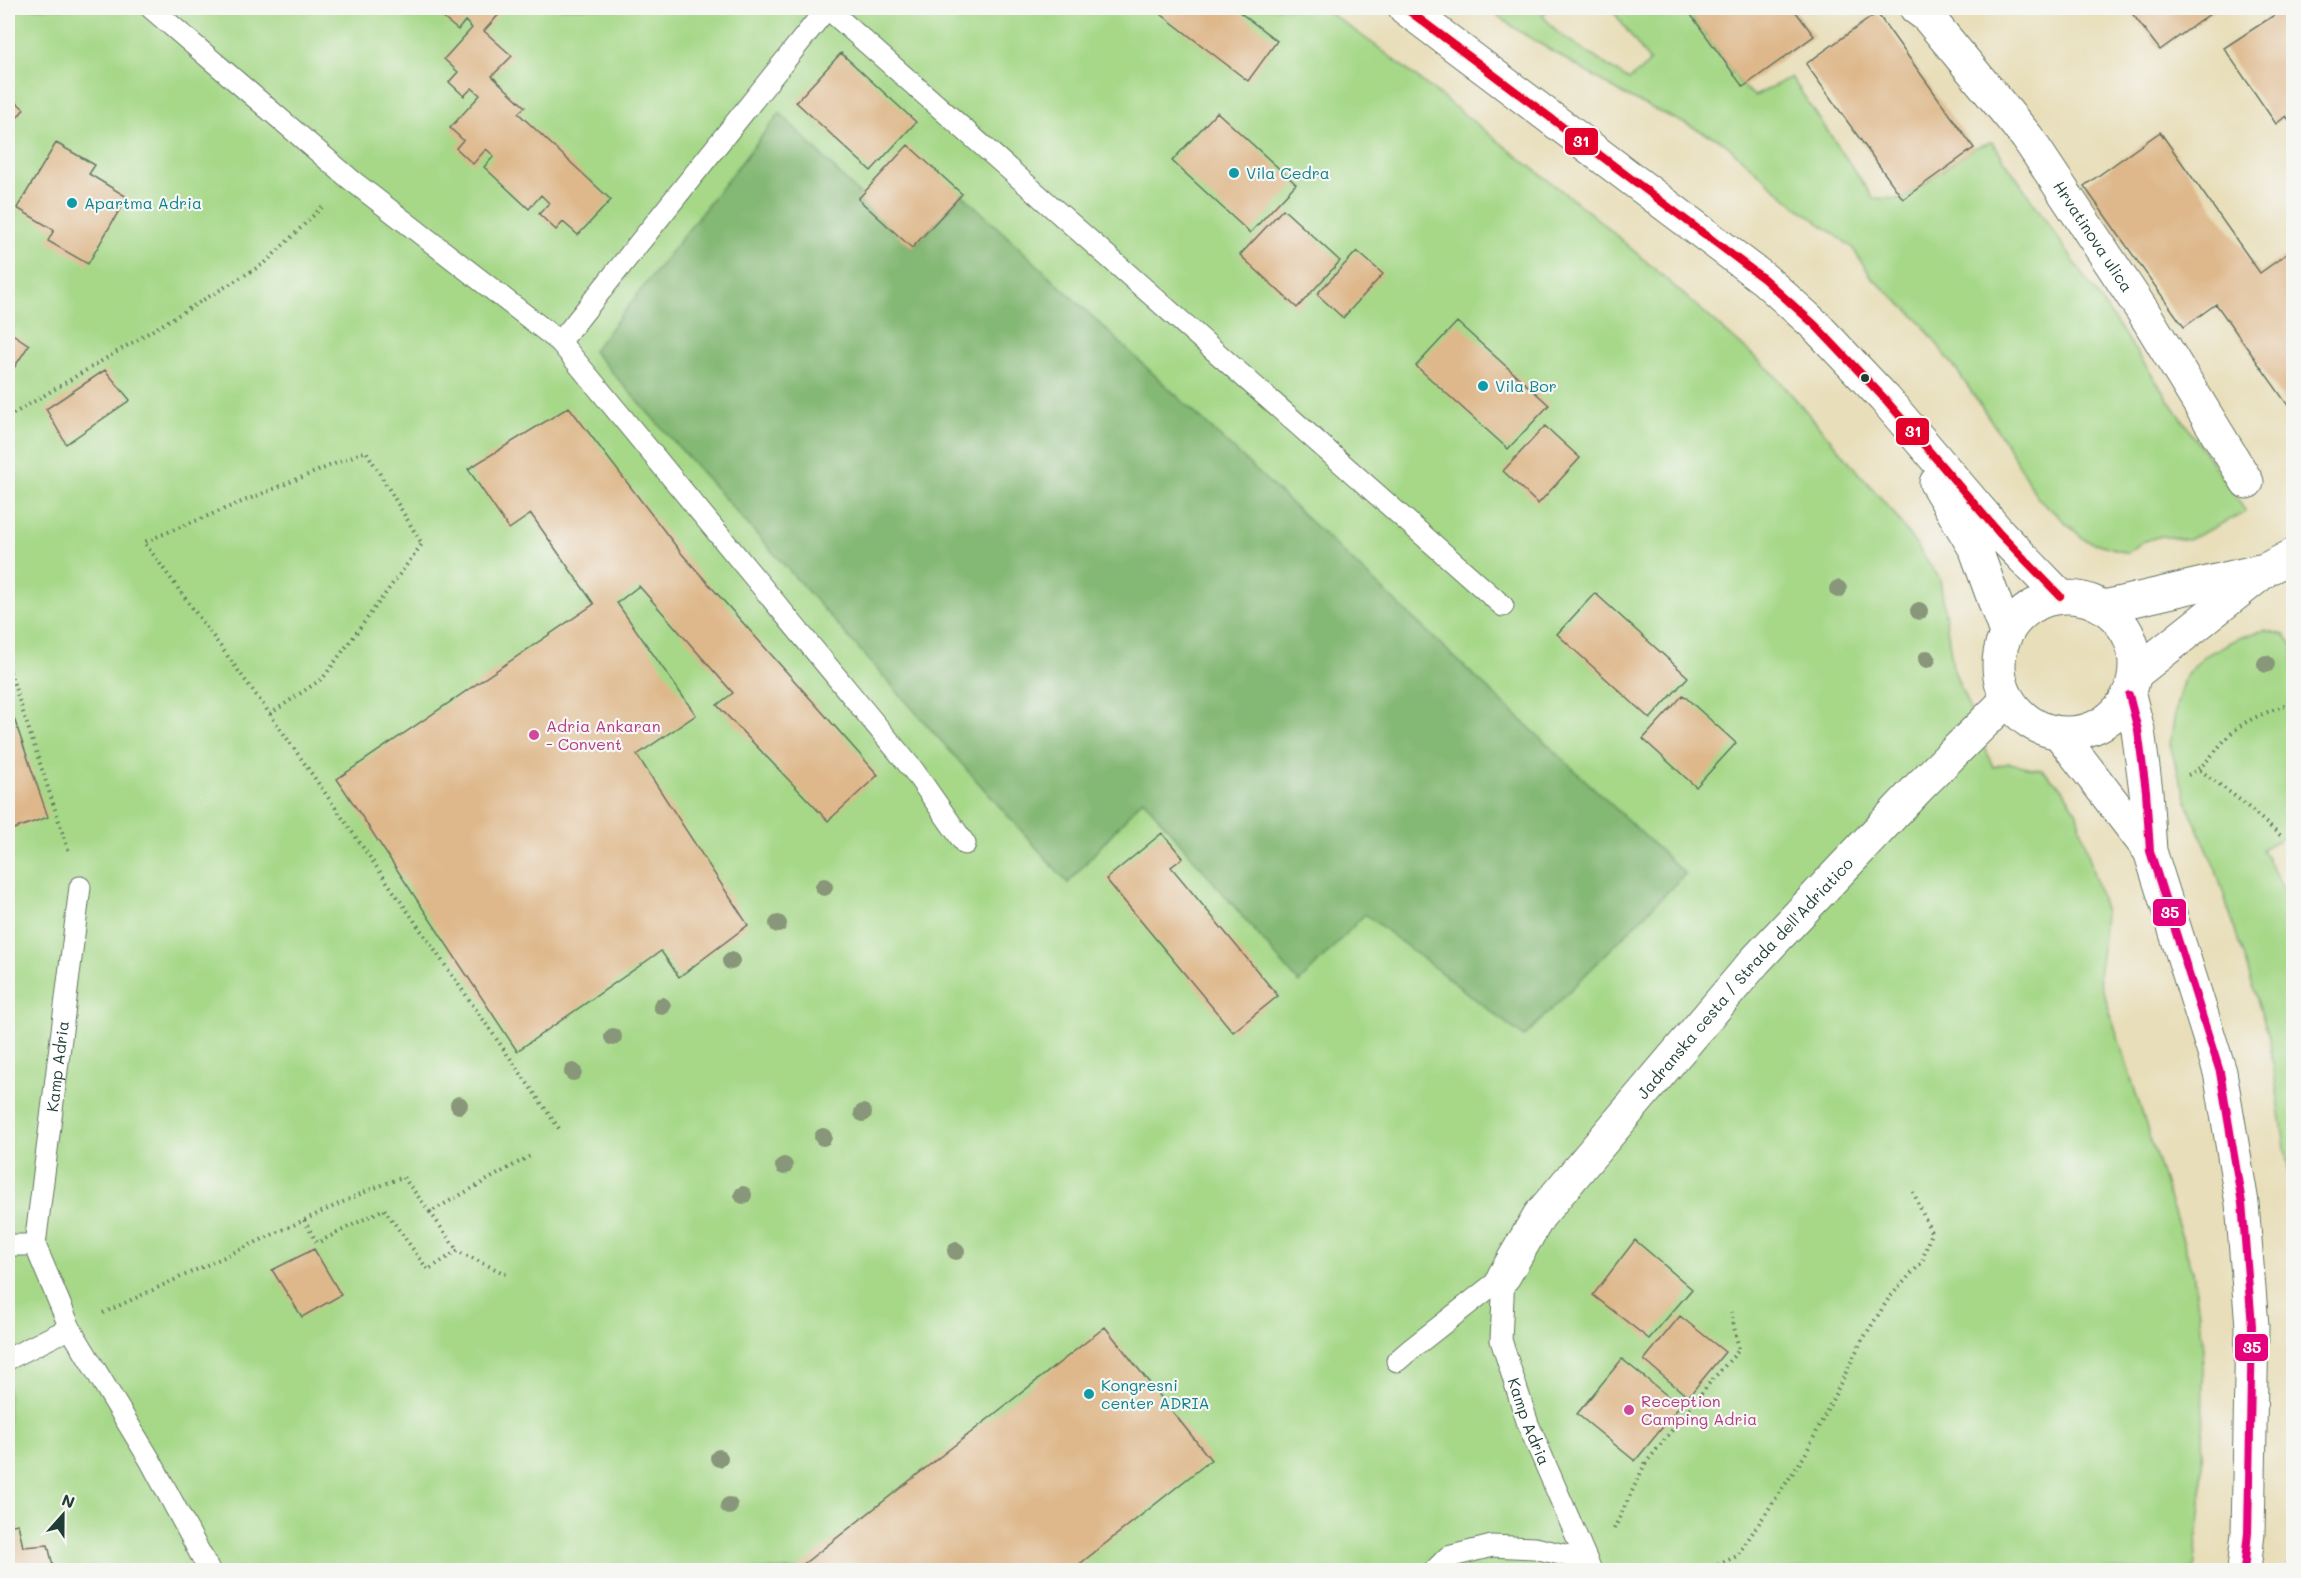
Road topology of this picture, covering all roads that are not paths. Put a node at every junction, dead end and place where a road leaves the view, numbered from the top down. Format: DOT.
graph roads {
  1 [pos="151,8"];
  2 [pos="1406,8"];
  3 [pos="1916,8"];
  4 [pos="560,342"];
  5 [pos="1885,399"];
  6 [pos="2247,482"];
  7 [pos="2285,564"];
  8 [pos="2060,596"];
  9 [pos="1503,606"];
  10 [pos="2104,607"];
  11 [pos="2006,633"];
  12 [pos="2132,684"];
  13 [pos="2008,699"];
  14 [pos="2059,733"];
  15 [pos="965,844"];
  16 [pos="2150,851"];
  17 [pos="80,887"];
  18 [pos="8,1245"];
  19 [pos="35,1245"];
  20 [pos="1504,1276"];
  21 [pos="70,1328"];
  22 [pos="8,1359"];
  23 [pos="1397,1361"];
  24 [pos="1589,1565"];
  25 [pos="209,1570"];
  26 [pos="1435,1570"];
  27 [pos="2244,1570"];
  1 -- 4 [label="lane"];
  2 -- 5 [label="main road"];
  3 -- 6 [label="main road, Hrvatinova ulica"];
  4 -- 9 [label="lane"];
  4 -- 15 [label="lane"];
  5 -- 8 [label="main road"];
  5 -- 11 [label="main road"];
  7 -- 10 [label="main road"];
  7 -- 12 [label="main road"];
  8 -- 10 [label="main road"];
  8 -- 11 [label="main road"];
  10 -- 12 [label="main road"];
  11 -- 13 [label="main road"];
  12 -- 14 [label="main road"];
  12 -- 16 [label="main road"];
  13 -- 14 [label="main road"];
  13 -- 20 [label="main road, Jadranska cesta / Strada dell'Adriatico"];
  14 -- 16 [label="main road"];
  16 -- 27 [label="main road"];
  17 -- 19 [label="lane, Kamp Adria"];
  18 -- 19 [label="lane"];
  19 -- 21 [label="lane"];
  20 -- 23 [label="lane"];
  20 -- 24 [label="lane, Kamp Adria"];
  21 -- 22 [label="lane"];
  21 -- 25 [label="lane"];
  24 -- 26 [label="lane, Kamp Adria"];
}
